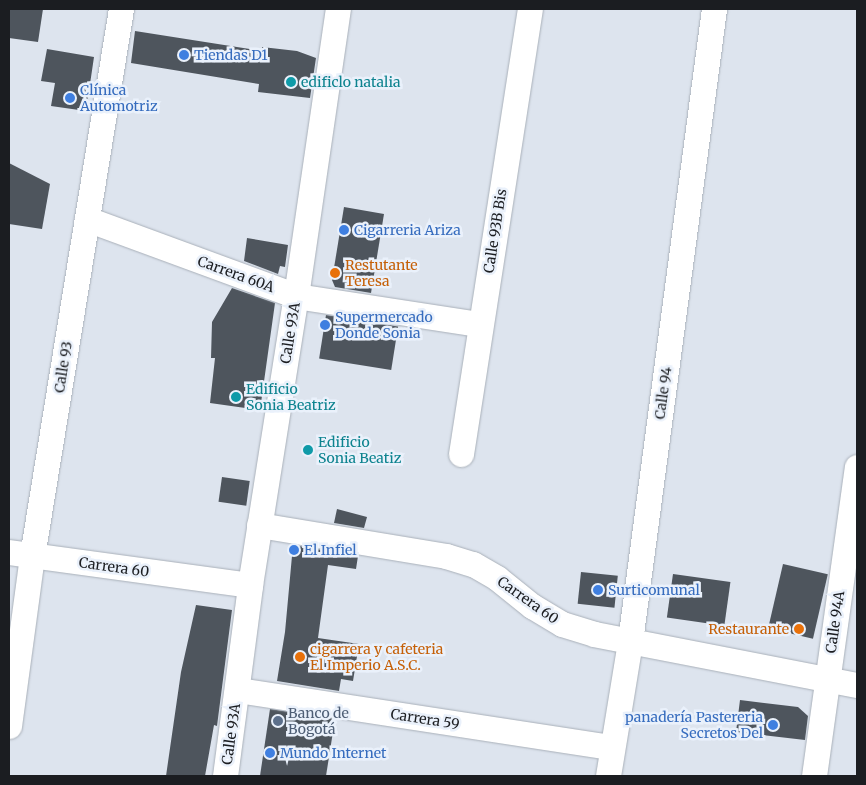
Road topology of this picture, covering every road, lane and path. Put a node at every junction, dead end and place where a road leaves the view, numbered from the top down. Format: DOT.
graph roads {
  1 [pos="121,9"];
  2 [pos="338,9"];
  3 [pos="530,9"];
  4 [pos="714,9"];
  5 [pos="87,218"];
  6 [pos="296,296"];
  7 [pos="480,324"];
  8 [pos="461,454"];
  9 [pos="857,467"];
  10 [pos="259,525"];
  11 [pos="21,554"];
  12 [pos="250,585"];
  13 [pos="630,641"];
  14 [pos="827,680"];
  15 [pos="857,685"];
  16 [pos="238,690"];
  17 [pos="9,726"];
  18 [pos="612,747"];
  19 [pos="225,776"];
  20 [pos="608,776"];
  21 [pos="814,776"];
  1 -- 5 [label="street, Calle 93"];
  2 -- 6 [label="street, Calle 93A"];
  3 -- 7 [label="street, Calle 93B Bis"];
  4 -- 13 [label="street, Calle 94"];
  5 -- 6 [label="street, Carrera 60A"];
  5 -- 11 [label="street, Calle 93"];
  6 -- 7 [label="street, Carrera 60A"];
  6 -- 10 [label="street, Calle 93A"];
  7 -- 8 [label="street, Calle 93B Bis"];
  9 -- 14 [label="street, Calle 94A"];
  10 -- 12 [label="street, Calle 93A"];
  10 -- 13 [label="street, Carrera 60"];
  11 -- 12 [label="street, Carrera 60"];
  11 -- 17 [label="street, Calle 93"];
  12 -- 16 [label="street, Calle 93A"];
  13 -- 14 [label="street, Carrera 60"];
  13 -- 18 [label="street, Calle 94"];
  14 -- 15 [label="street, Carrera 60"];
  14 -- 21 [label="street, Calle 94A"];
  16 -- 18 [label="street, Carrera 59"];
  16 -- 19 [label="street, Calle 93A"];
  18 -- 20 [label="street, Calle 94"];
}
